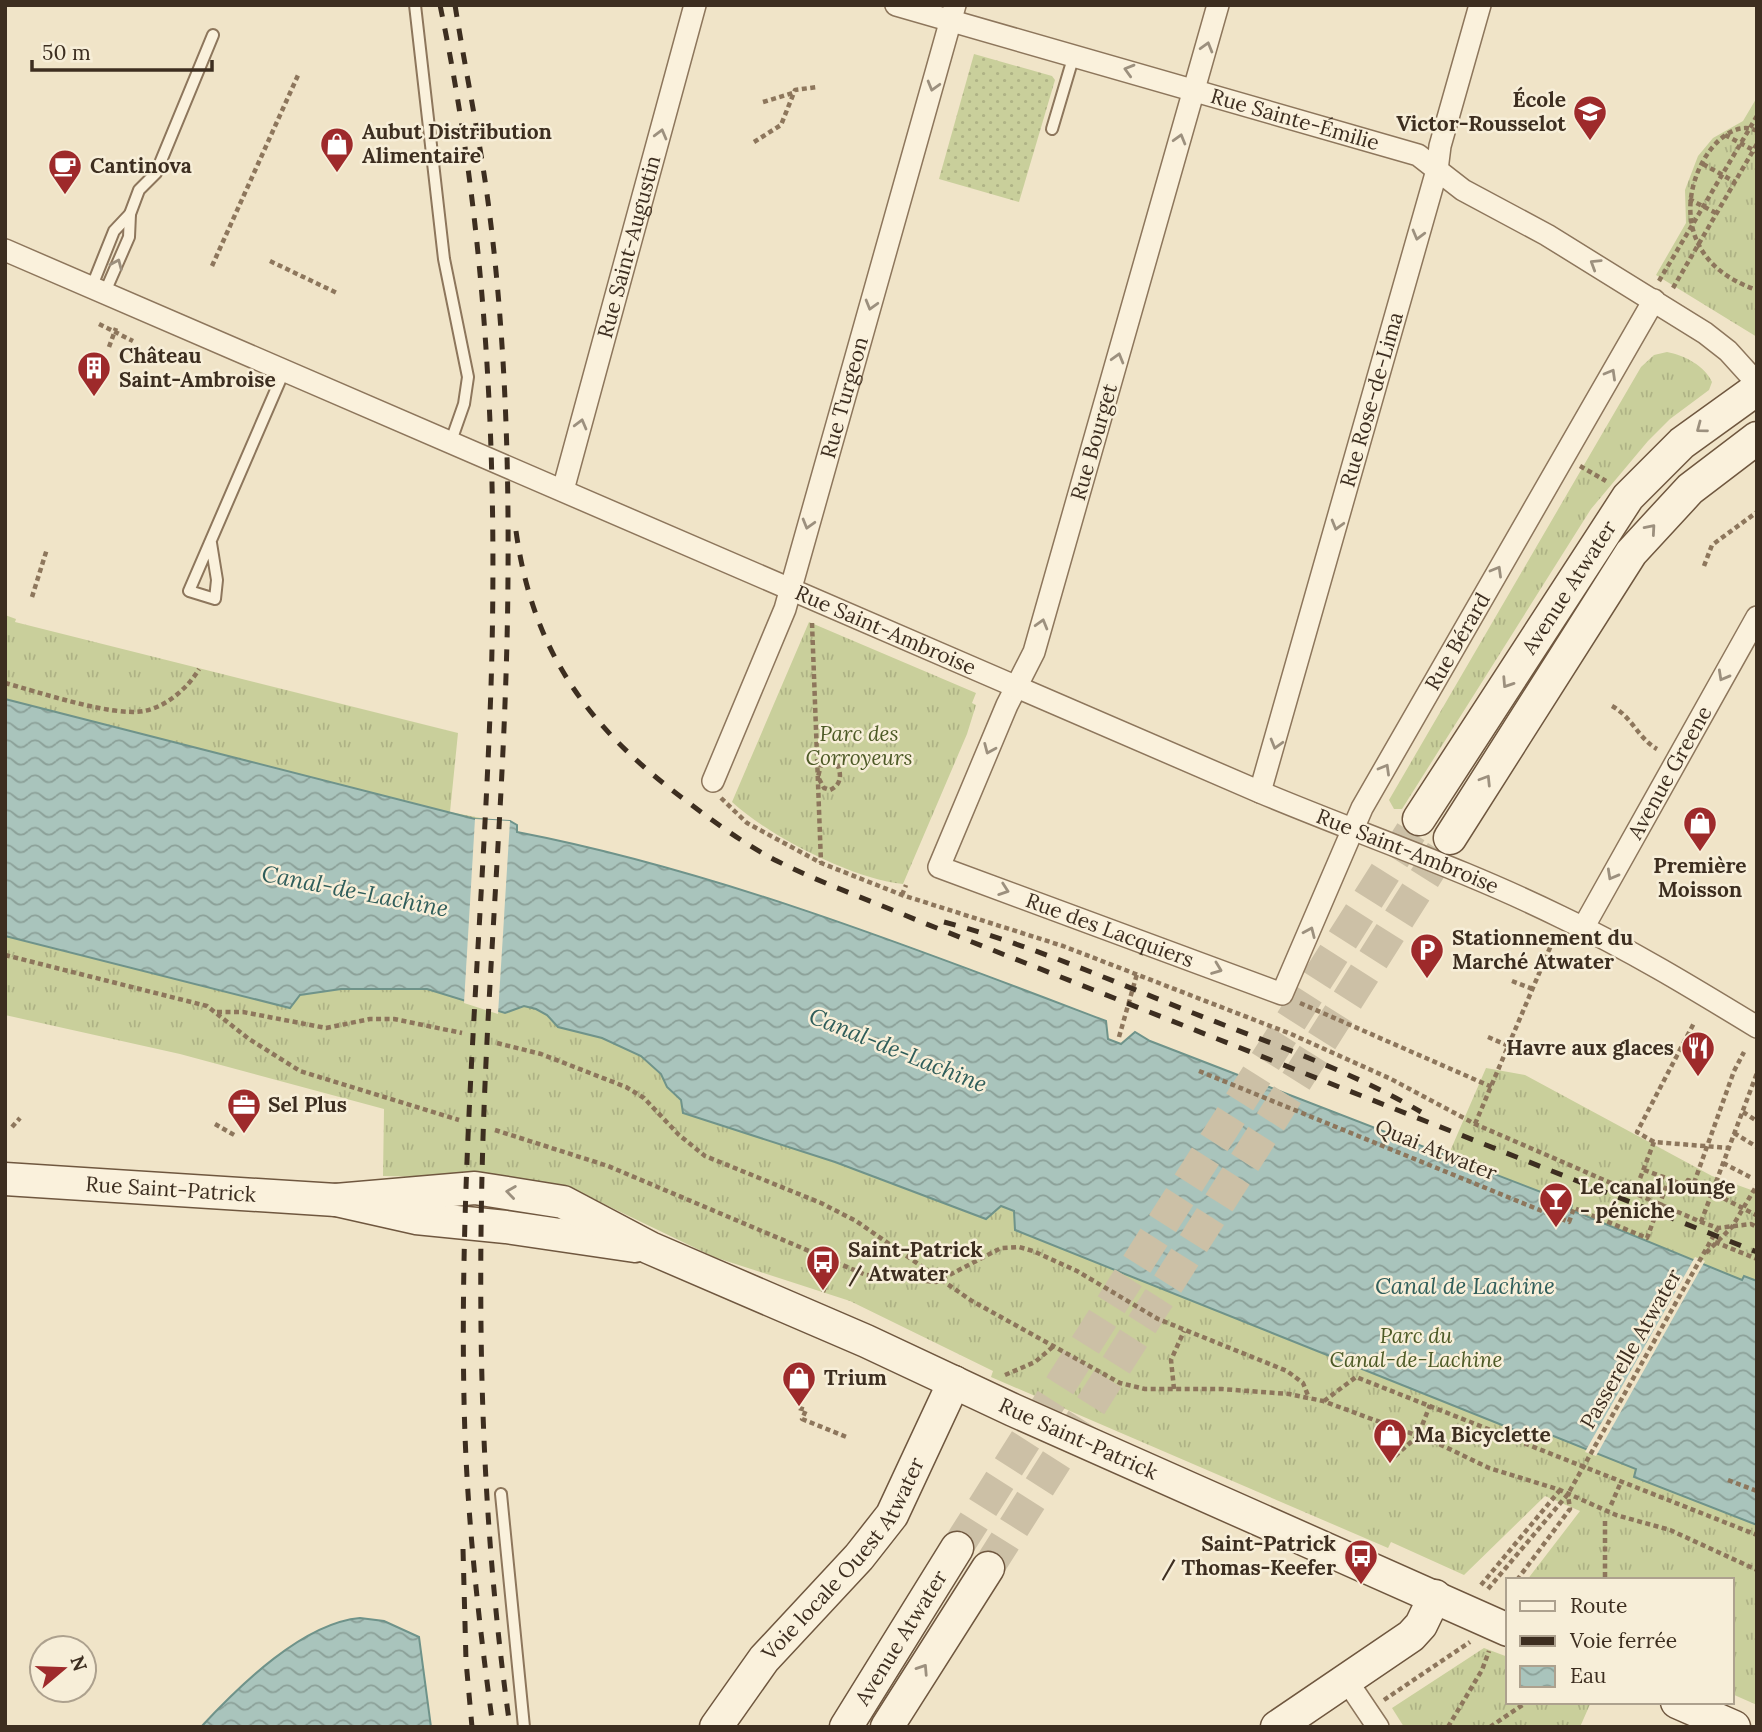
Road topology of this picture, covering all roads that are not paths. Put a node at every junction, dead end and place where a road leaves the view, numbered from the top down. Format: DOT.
graph roads {
  1 [pos="415,5"];
  2 [pos="695,5"];
  3 [pos="896,5"];
  4 [pos="1218,5"];
  5 [pos="1479,5"];
  6 [pos="953,13"];
  7 [pos="212,35"];
  8 [pos="1074,55"];
  9 [pos="1195,89"];
  10 [pos="1052,129"];
  11 [pos="1437,170"];
  12 [pos="5,250"];
  13 [pos="98,289"];
  14 [pos="1661,290"];
  15 [pos="285,369"];
  16 [pos="1757,383"];
  17 [pos="1757,389"];
  18 [pos="1757,438"];
  19 [pos="451,441"];
  20 [pos="563,490"];
  21 [pos="211,543"];
  22 [pos="790,588"];
  23 [pos="1757,617"];
  24 [pos="1017,687"];
  25 [pos="713,781"];
  26 [pos="1260,792"];
  27 [pos="1419,819"];
  28 [pos="1354,830"];
  29 [pos="1450,838"];
  30 [pos="939,867"];
  31 [pos="1583,928"];
  32 [pos="1287,997"];
  33 [pos="1754,1019"];
  34 [pos="5,1179"];
  35 [pos="954,1382"];
  36 [pos="501,1494"];
  37 [pos="957,1548"];
  38 [pos="988,1568"];
  39 [pos="1435,1596"];
  40 [pos="1497,1637"];
  41 [pos="1347,1681"];
  42 [pos="1682,1704"];
  43 [pos="524,1727"];
  44 [pos="716,1727"];
  45 [pos="846,1727"];
  46 [pos="887,1727"];
  47 [pos="1277,1727"];
  48 [pos="1378,1727"];
  49 [pos="1734,1727"];
  1 -- 19 [label="lane"];
  20 -- 2 [label="street, Rue Saint-Augustin, one-way"];
  3 -- 6 [label="street, Rue Sainte-Émilie"];
  9 -- 4 [label="street, Rue Bourget, one-way"];
  5 -- 11 [label="street, Rue Rose-de-Lima"];
  6 -- 8 [label="street, Rue Sainte-Émilie"];
  6 -- 22 [label="street, Rue Turgeon, one-way"];
  7 -- 13 [label="lane"];
  9 -- 8 [label="street, Rue Sainte-Émilie, one-way"];
  8 -- 10 [label="lane"];
  9 -- 11 [label="street, Rue Sainte-Émilie"];
  24 -- 9 [label="street, Rue Bourget, one-way"];
  14 -- 11 [label="street, Rue Sainte-Émilie, one-way"];
  11 -- 26 [label="street, Rue Rose-de-Lima, one-way"];
  12 -- 13 [label="street, Rue Saint-Ambroise"];
  13 -- 15 [label="street, Rue Saint-Ambroise"];
  14 -- 16 [label="street, Rue Sainte-Émilie"];
  28 -- 14 [label="street, Rue Bérard, one-way"];
  15 -- 19 [label="street, Rue Saint-Ambroise"];
  15 -- 21 [label="lane"];
  17 -- 27 [label="main road, Avenue Atwater, one-way"];
  29 -- 18 [label="main road, Avenue Atwater, one-way"];
  19 -- 20 [label="street, Rue Saint-Ambroise"];
  20 -- 22 [label="street, Rue Saint-Ambroise"];
  21 -- 21 [label="lane"];
  22 -- 24 [label="street, Rue Saint-Ambroise"];
  22 -- 25 [label="street, Rue Turgeon"];
  23 -- 31 [label="street, Avenue Greene, one-way"];
  24 -- 26 [label="street, Rue Saint-Ambroise"];
  24 -- 30 [label="street, Rue Bourget, one-way"];
  26 -- 28 [label="street, Rue Saint-Ambroise"];
  28 -- 31 [label="street, Rue Saint-Ambroise"];
  32 -- 28 [label="street, Rue Bérard, one-way"];
  30 -- 32 [label="street, Rue des Lacquiers, one-way"];
  31 -- 33 [label="street, Rue Saint-Ambroise"];
  34 -- 35 [label="main road, Rue Saint-Patrick"];
  35 -- 39 [label="main road, Rue Saint-Patrick"];
  35 -- 44 [label="main road, Voie locale Ouest Atwater"];
  36 -- 43 [label="lane"];
  37 -- 45 [label="main road, Avenue Atwater"];
  46 -- 38 [label="main road, Avenue Atwater, one-way"];
  39 -- 40 [label="main road, Rue Saint-Patrick"];
  39 -- 41 [label="main road"];
  41 -- 47 [label="main road"];
  41 -- 48 [label="street"];
  42 -- 49 [label="main road"];
}
